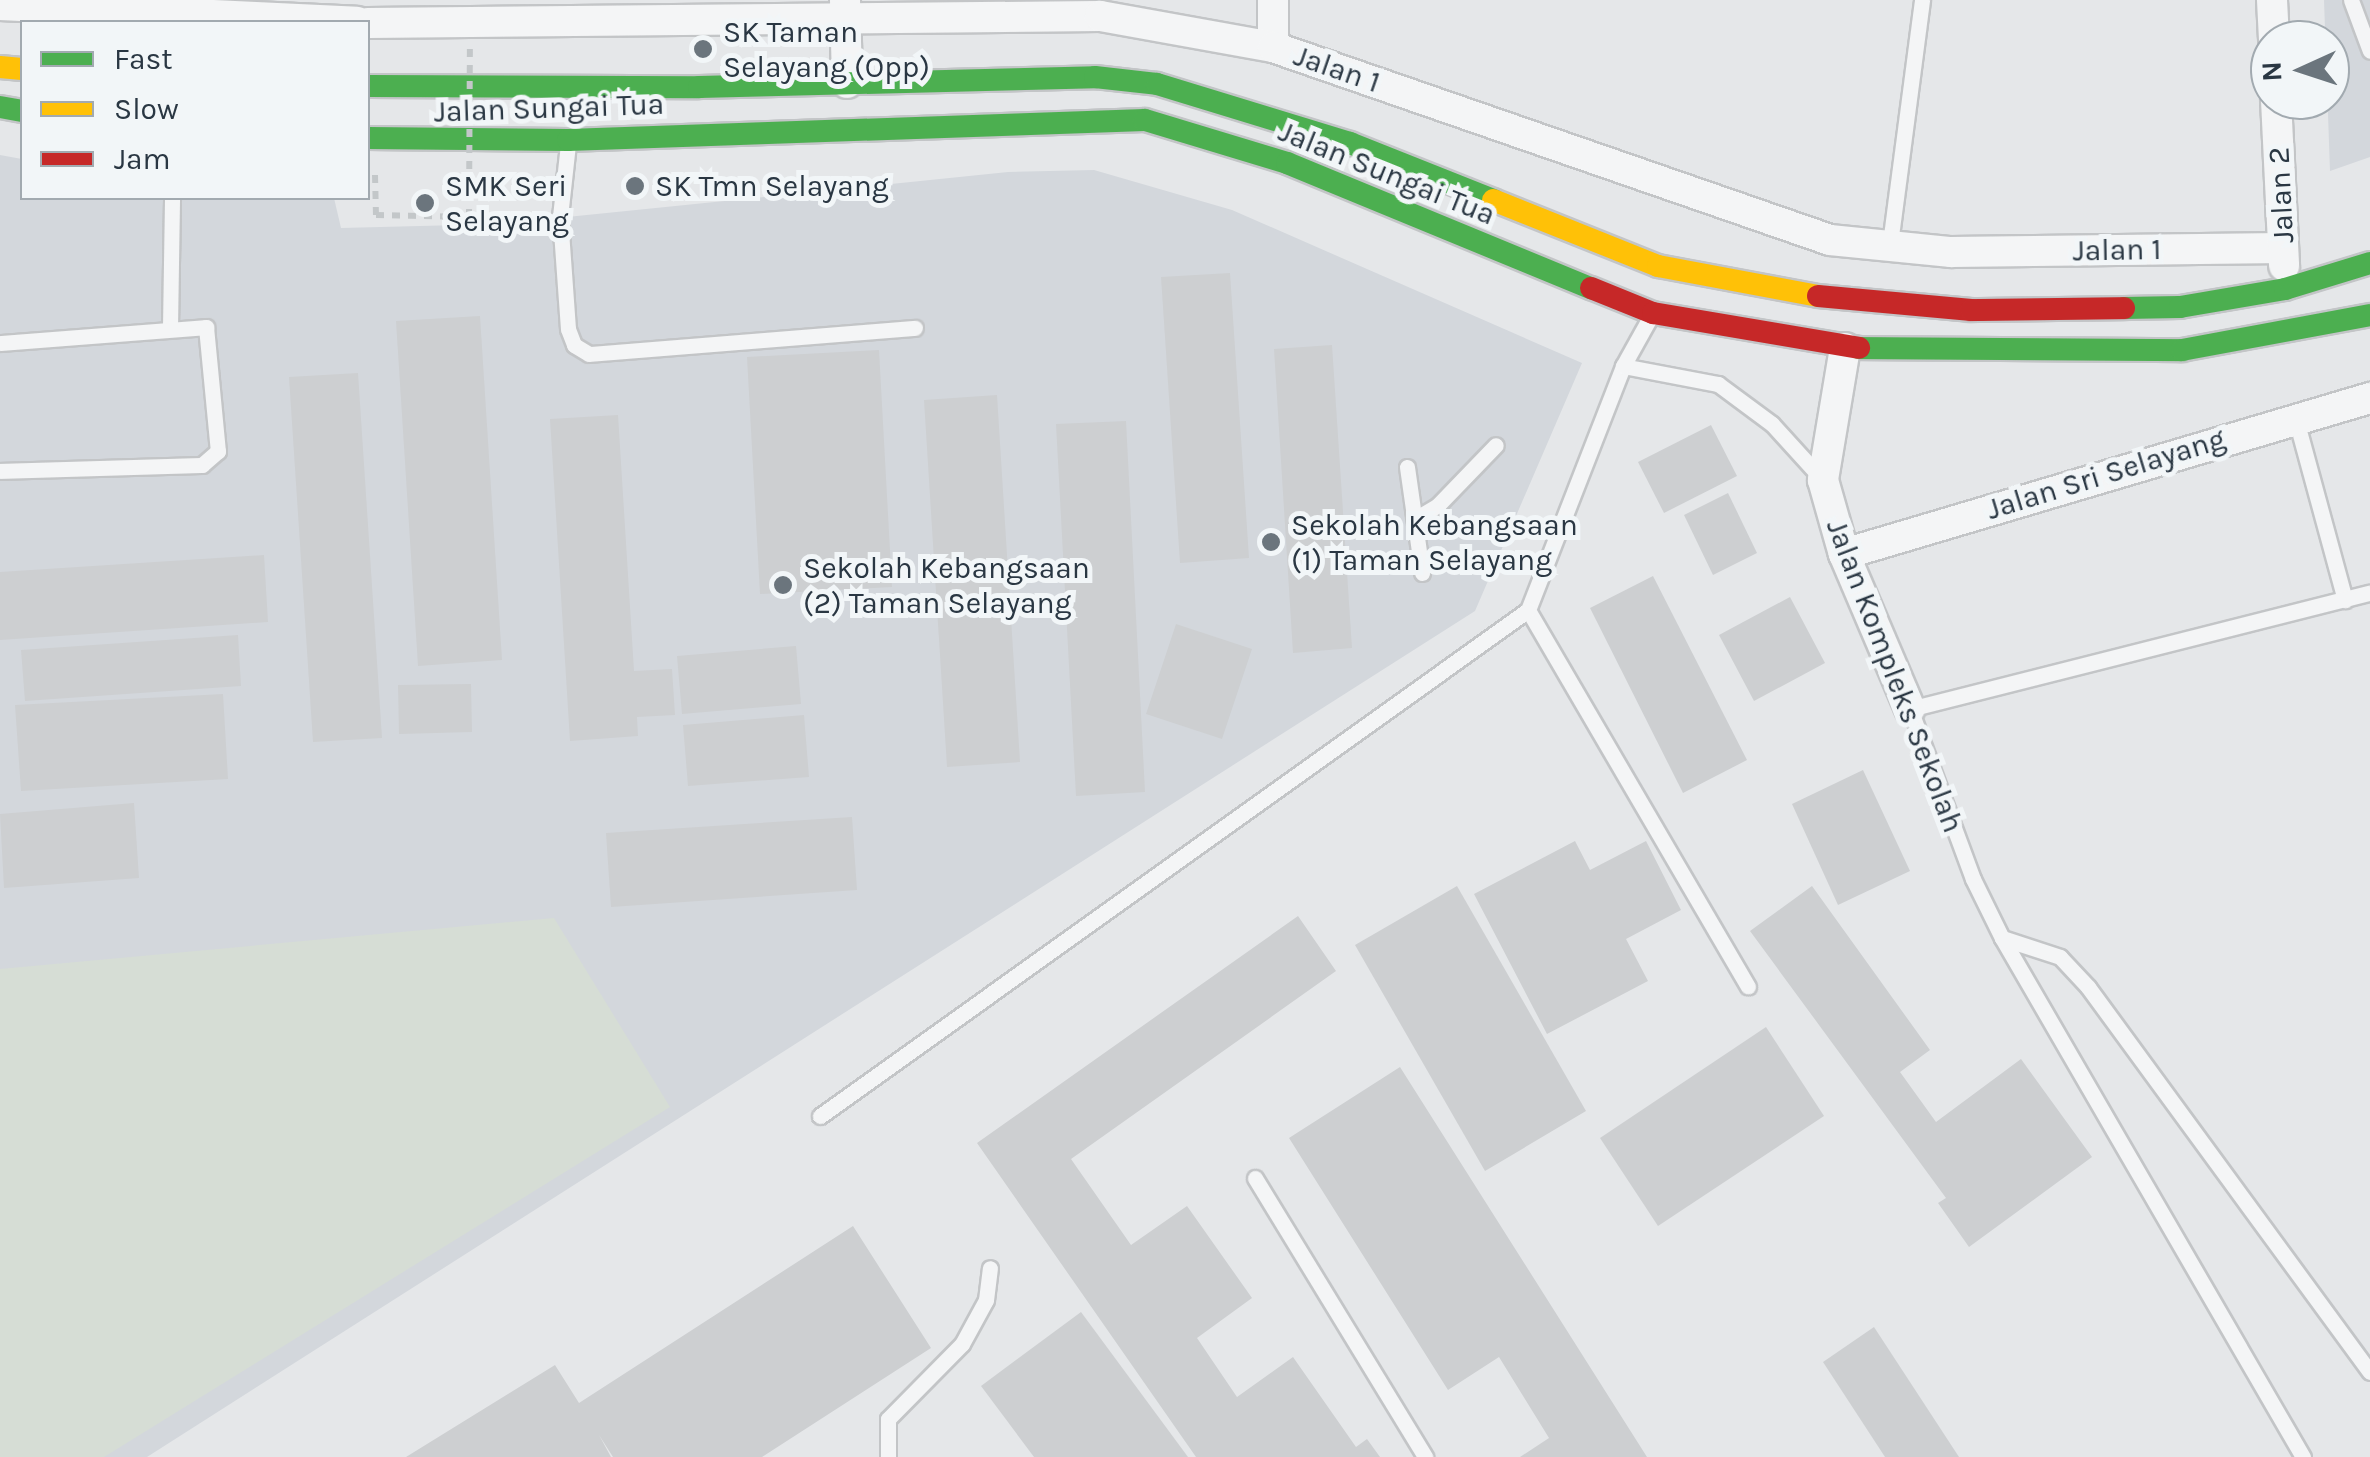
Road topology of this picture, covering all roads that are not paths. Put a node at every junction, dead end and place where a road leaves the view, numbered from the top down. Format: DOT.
graph roads {
  1 [pos="1272,0"];
  2 [pos="1922,0"];
  3 [pos="2350,0"];
  4 [pos="0,4"];
  5 [pos="923,7"];
  6 [pos="846,9"];
  7 [pos="515,12"];
  8 [pos="317,20"];
  9 [pos="370,23"];
  10 [pos="1273,47"];
  11 [pos="2370,51"];
  12 [pos="847,84"];
  13 [pos="370,86"];
  14 [pos="2277,120"];
  15 [pos="370,138"];
  16 [pos="568,140"];
  17 [pos="172,200"];
  18 [pos="2283,248"];
  19 [pos="1889,250"];
  20 [pos="2370,263"];
  21 [pos="2284,289"];
  22 [pos="1653,313"];
  23 [pos="2370,315"];
  24 [pos="170,327"];
  25 [pos="915,328"];
  26 [pos="0,343"];
  27 [pos="1845,348"];
  28 [pos="1624,366"];
  29 [pos="2370,398"];
  30 [pos="2295,416"];
  31 [pos="1496,445"];
  32 [pos="1407,467"];
  33 [pos="0,470"];
  34 [pos="1823,480"];
  35 [pos="1414,519"];
  36 [pos="1844,554"];
  37 [pos="1422,573"];
  38 [pos="2370,593"];
  39 [pos="2345,600"];
  40 [pos="1528,610"];
  41 [pos="1910,709"];
  42 [pos="2002,938"];
  43 [pos="1748,986"];
  44 [pos="820,1116"];
  45 [pos="1255,1178"];
  46 [pos="990,1268"];
  47 [pos="2370,1372"];
  48 [pos="888,1457"];
  49 [pos="1424,1457"];
  50 [pos="2303,1457"];
  1 -- 10 [label="street"];
  2 -- 19 [label="lane"];
  3 -- 11 [label="lane"];
  4 -- 8 [label="street"];
  5 -- 6 [label="street, Jalan 1"];
  5 -- 10 [label="street, Jalan 1"];
  6 -- 7 [label="street, Jalan 1"];
  6 -- 12 [label="street"];
  7 -- 9 [label="street, Jalan 1"];
  10 -- 19 [label="street, Jalan 1"];
  12 -- 13 [label="main road, Jalan Sungai Tua"];
  12 -- 21 [label="main road, Jalan Sungai Tua"];
  14 -- 18 [label="street, Jalan 2"];
  15 -- 16 [label="main road, Jalan Sungai Tua"];
  16 -- 22 [label="main road, Jalan Sungai Tua"];
  16 -- 25 [label="lane"];
  17 -- 24 [label="lane"];
  18 -- 19 [label="street, Jalan 1"];
  18 -- 21 [label="street, Jalan 2"];
  20 -- 21 [label="main road, Jalan Sungai Tua"];
  22 -- 27 [label="main road, Jalan Sungai Tua"];
  22 -- 28 [label="lane"];
  23 -- 27 [label="main road, Jalan Sungai Tua"];
  24 -- 26 [label="lane"];
  24 -- 33 [label="lane"];
  27 -- 34 [label="street, Jalan Kompleks Sekolah"];
  28 -- 34 [label="lane"];
  28 -- 40 [label="lane"];
  29 -- 30 [label="street, Jalan Sri Selayang"];
  30 -- 36 [label="street, Jalan Sri Selayang"];
  30 -- 39 [label="lane"];
  31 -- 35 [label="lane"];
  32 -- 35 [label="lane"];
  34 -- 36 [label="street, Jalan Kompleks Sekolah"];
  35 -- 37 [label="lane"];
  36 -- 41 [label="street, Jalan Kompleks Sekolah"];
  38 -- 39 [label="lane"];
  39 -- 41 [label="lane"];
  40 -- 43 [label="lane"];
  40 -- 44 [label="lane"];
  41 -- 42 [label="lane, Jalan Kompleks Sekolah"];
  42 -- 47 [label="lane"];
  42 -- 50 [label="lane, Jalan Kompleks Sekolah"];
  45 -- 49 [label="lane"];
  46 -- 48 [label="lane"];
}
